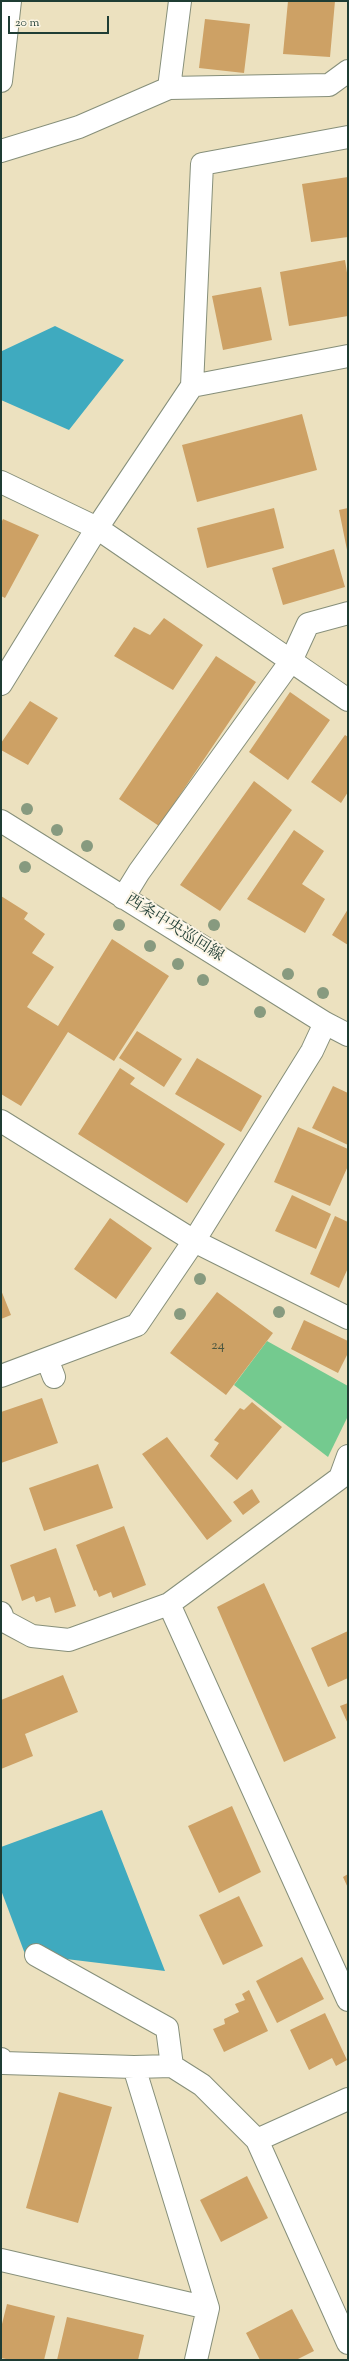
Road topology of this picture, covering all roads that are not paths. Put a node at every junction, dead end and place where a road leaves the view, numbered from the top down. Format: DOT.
graph roads {
  1 [pos="10,1"];
  2 [pos="180,1"];
  3 [pos="348,71"];
  4 [pos="1,81"];
  5 [pos="169,88"];
  6 [pos="348,137"];
  7 [pos="1,151"];
  8 [pos="348,356"];
  9 [pos="192,386"];
  10 [pos="1,482"];
  11 [pos="97,528"];
  12 [pos="348,613"];
  13 [pos="291,661"];
  14 [pos="1,684"];
  15 [pos="348,700"];
  16 [pos="1,821"];
  17 [pos="123,898"];
  18 [pos="325,1023"];
  19 [pos="348,1034"];
  20 [pos="1,1121"];
  21 [pos="194,1241"];
  22 [pos="348,1318"];
  23 [pos="1,1376"];
  24 [pos="348,1456"];
  25 [pos="344,1487"];
  26 [pos="169,1604"];
  27 [pos="1,1613"];
  28 [pos="36,1955"];
  29 [pos="348,2000"];
  30 [pos="1,2059"];
  31 [pos="172,2066"];
  32 [pos="134,2068"];
  33 [pos="348,2099"];
  34 [pos="257,2140"];
  35 [pos="1,2260"];
  36 [pos="208,2308"];
  37 [pos="348,2343"];
  38 [pos="196,2360"];
  1 -- 4 [label="street"];
  2 -- 5 [label="street"];
  3 -- 5 [label="street"];
  5 -- 7 [label="street"];
  6 -- 9 [label="street"];
  8 -- 9 [label="street"];
  9 -- 11 [label="street"];
  10 -- 11 [label="street"];
  11 -- 13 [label="street"];
  11 -- 14 [label="street"];
  12 -- 13 [label="street"];
  13 -- 15 [label="street"];
  13 -- 17 [label="street"];
  16 -- 17 [label="street, 西条中央巡回線"];
  17 -- 18 [label="street, 西条中央巡回線"];
  18 -- 19 [label="street, 西条中央巡回線"];
  18 -- 21 [label="street"];
  20 -- 21 [label="street"];
  21 -- 22 [label="street"];
  21 -- 23 [label="street"];
  24 -- 25 [label="street"];
  25 -- 26 [label="street"];
  26 -- 27 [label="street"];
  26 -- 29 [label="street"];
  28 -- 31 [label="street"];
  30 -- 32 [label="street"];
  31 -- 32 [label="street"];
  31 -- 34 [label="street"];
  32 -- 36 [label="street"];
  33 -- 34 [label="street"];
  34 -- 37 [label="street"];
  35 -- 36 [label="street"];
  36 -- 38 [label="street"];
}
